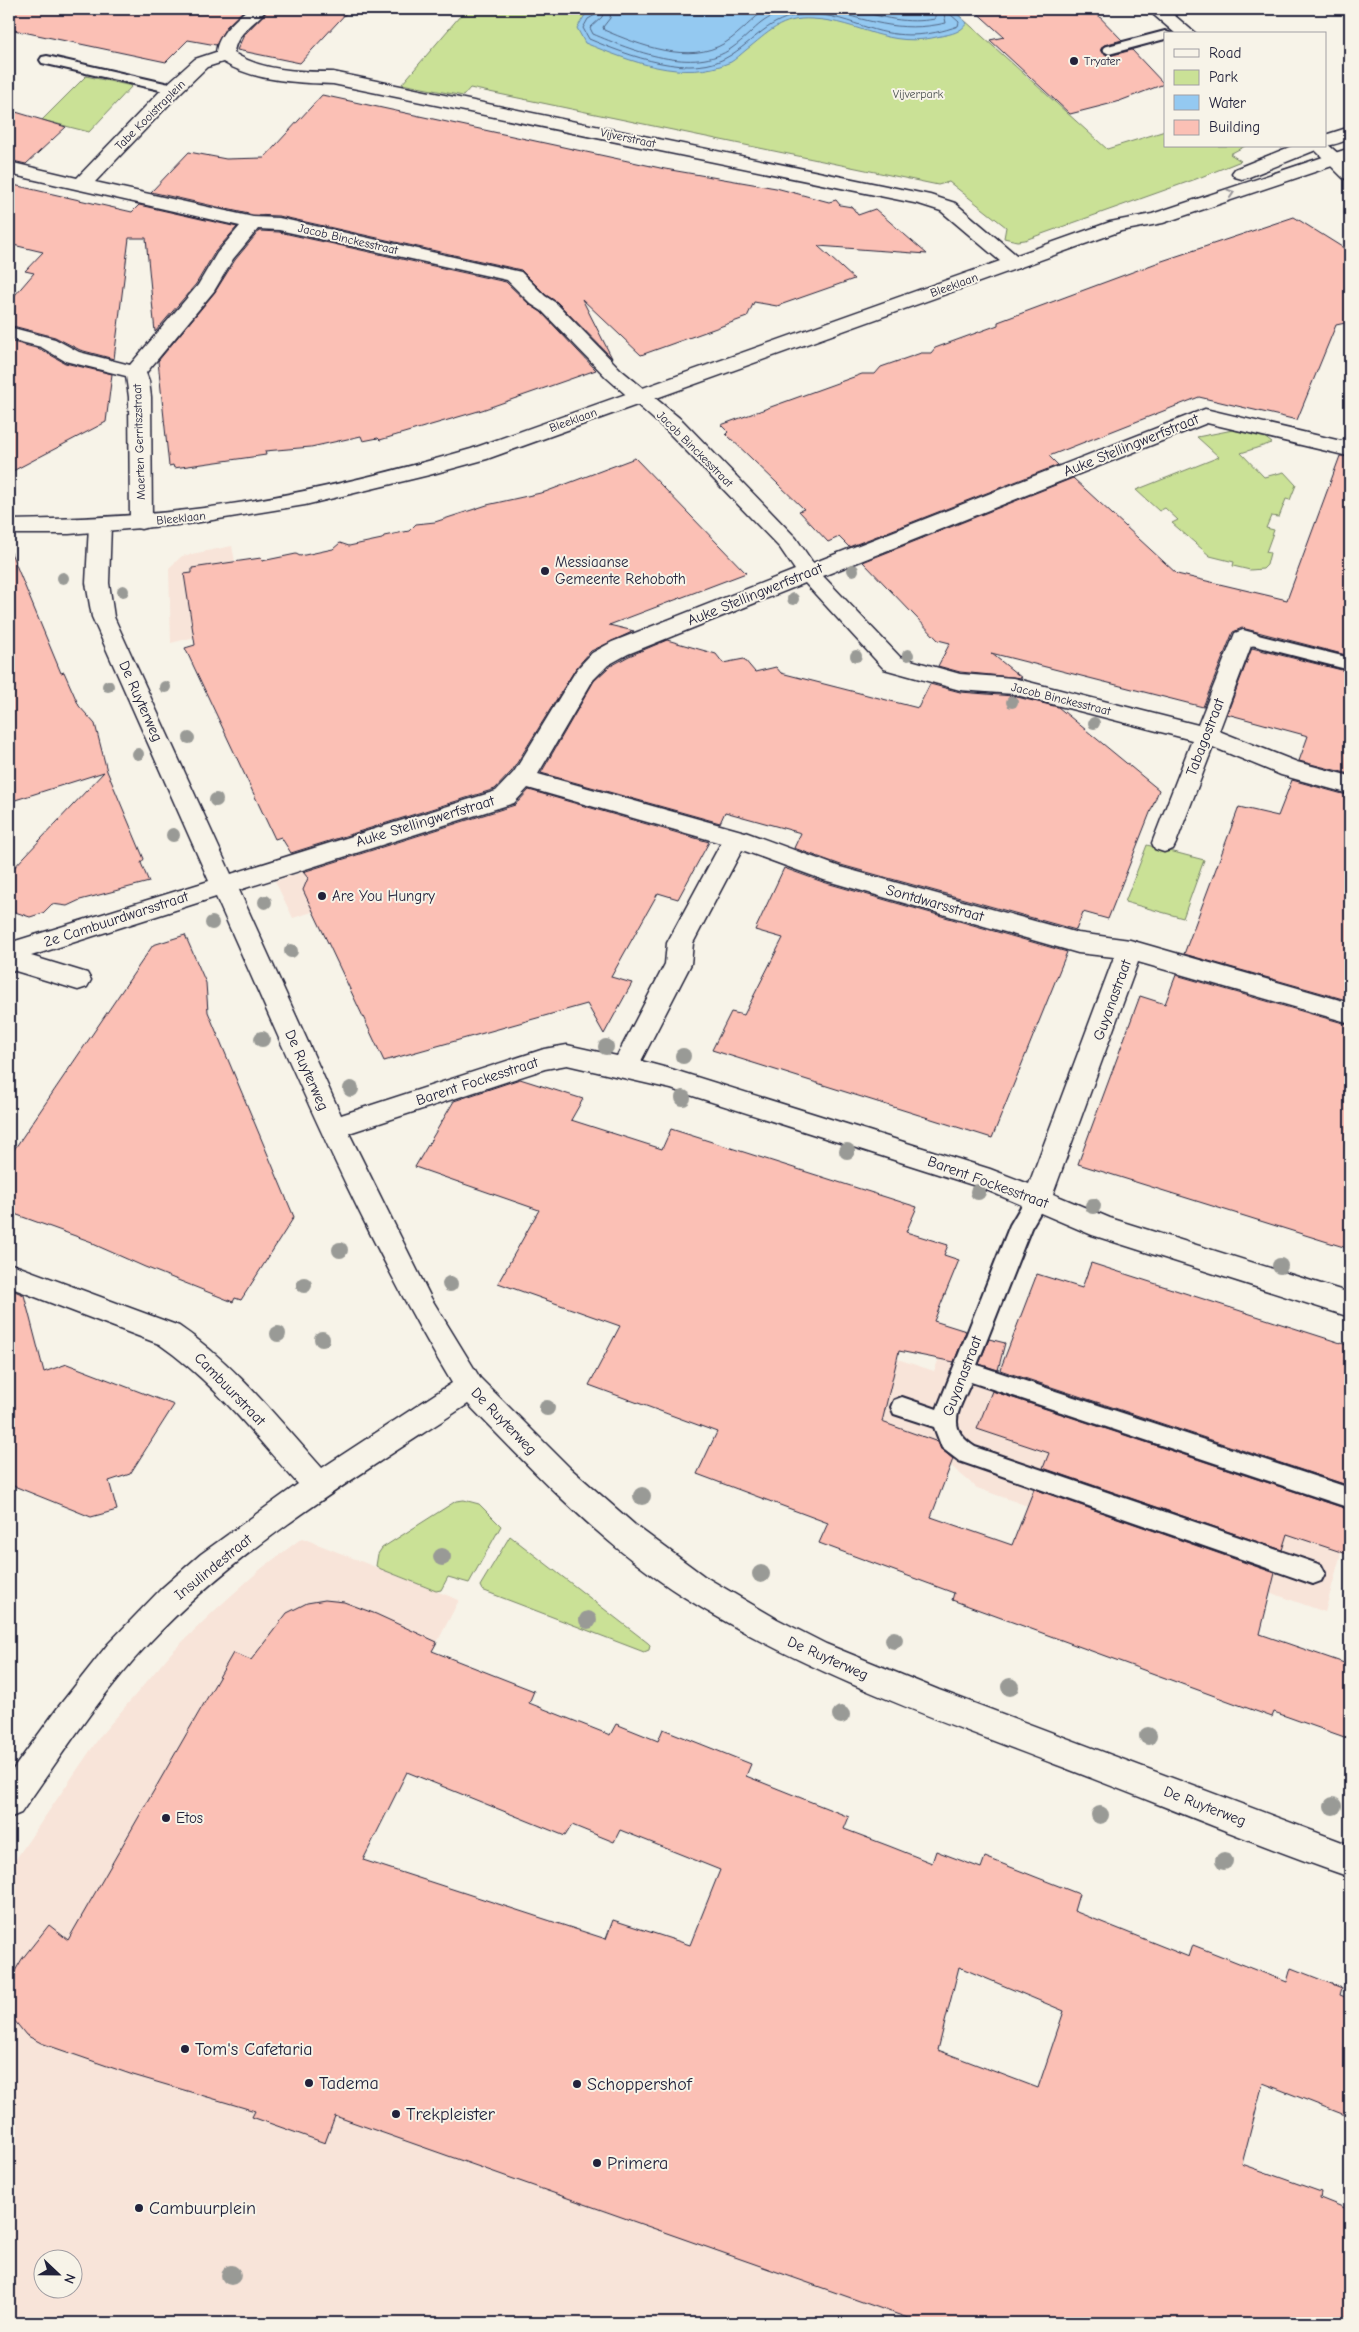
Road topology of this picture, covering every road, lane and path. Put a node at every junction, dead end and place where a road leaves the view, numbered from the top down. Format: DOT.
graph roads {
  1 [pos="258,9"];
  2 [pos="1156,9"];
  3 [pos="1175,32"];
  4 [pos="1164,36"];
  5 [pos="1109,50"];
  6 [pos="224,55"];
  7 [pos="47,60"];
  8 [pos="173,89"];
  9 [pos="1350,133"];
  10 [pos="1326,141"];
  11 [pos="1304,148"];
  12 [pos="1324,148"];
  13 [pos="1343,157"];
  14 [pos="9,168"];
  15 [pos="1350,174"];
  16 [pos="82,184"];
  17 [pos="253,223"];
  18 [pos="1117,226"];
  19 [pos="1014,264"];
  20 [pos="9,334"];
  21 [pos="135,372"];
  22 [pos="640,397"];
  23 [pos="1349,446"];
  24 [pos="142,522"];
  25 [pos="100,525"];
  26 [pos="9,527"];
  27 [pos="808,573"];
  28 [pos="1250,639"];
  29 [pos="1350,664"];
  30 [pos="1206,735"];
  31 [pos="524,778"];
  32 [pos="1350,785"];
  33 [pos="736,838"];
  34 [pos="1164,844"];
  35 [pos="223,884"];
  36 [pos="1130,950"];
  37 [pos="9,953"];
  38 [pos="9,958"];
  39 [pos="78,980"];
  40 [pos="1350,1013"];
  41 [pos="624,1068"];
  42 [pos="333,1128"];
  43 [pos="1037,1199"];
  44 [pos="9,1275"];
  45 [pos="1350,1305"];
  46 [pos="964,1370"];
  47 [pos="470,1387"];
  48 [pos="902,1407"];
  49 [pos="944,1421"];
  50 [pos="320,1487"];
  51 [pos="1350,1498"];
  52 [pos="1313,1573"];
  53 [pos="9,1802"];
  54 [pos="1350,1861"];
  1 -- 6 [label="street"];
  2 -- 3 [label="street"];
  4 -- 5 [label="lane"];
  6 -- 8 [label="street, Tabe Kooistraplein"];
  6 -- 19 [label="street, Vijverstraat"];
  7 -- 8 [label="lane"];
  8 -- 16 [label="street, Tabe Kooistraplein"];
  9 -- 10 [label="street"];
  11 -- 18 [label="street, Bleeklaan"];
  12 -- 13 [label="street"];
  13 -- 15 [label="street"];
  18 -- 13 [label="street, Bleeklaan, one-way"];
  14 -- 16 [label="street, Jacob Binckesstraat"];
  16 -- 17 [label="street, Jacob Binckesstraat"];
  17 -- 21 [label="street, Maerten Gerritszstraat"];
  17 -- 22 [label="street, Jacob Binckesstraat"];
  18 -- 19 [label="street, Bleeklaan"];
  19 -- 22 [label="street, Bleeklaan"];
  20 -- 21 [label="street"];
  21 -- 24 [label="street, Maerten Gerritszstraat"];
  22 -- 24 [label="street, Bleeklaan"];
  22 -- 27 [label="street, Jacob Binckesstraat"];
  23 -- 27 [label="street, Auke Stellingwerfstraat"];
  24 -- 25 [label="street, Bleeklaan"];
  25 -- 26 [label="street, Bleeklaan"];
  25 -- 35 [label="street, De Ruyterweg"];
  27 -- 30 [label="street, Jacob Binckesstraat"];
  27 -- 31 [label="street, Auke Stellingwerfstraat"];
  28 -- 29 [label="lane"];
  28 -- 30 [label="street, Tabagostraat"];
  30 -- 32 [label="street, Jacob Binckesstraat"];
  30 -- 34 [label="street, Tabagostraat"];
  31 -- 33 [label="street, Sontdwarsstraat"];
  31 -- 35 [label="street, Auke Stellingwerfstraat"];
  33 -- 36 [label="street, Sontdwarsstraat"];
  33 -- 41 [label="street"];
  35 -- 37 [label="street, 2e Cambuurdwarsstraat"];
  35 -- 42 [label="street, De Ruyterweg"];
  36 -- 40 [label="street, Sontdwarsstraat"];
  36 -- 43 [label="street, Guyanastraat"];
  38 -- 39 [label="street"];
  41 -- 42 [label="street, Barent Fockesstraat"];
  41 -- 43 [label="street, Barent Fockesstraat"];
  42 -- 47 [label="street, De Ruyterweg"];
  43 -- 45 [label="street, Barent Fockesstraat"];
  43 -- 46 [label="lane, Guyanastraat"];
  44 -- 50 [label="street, Cambuurstraat"];
  46 -- 49 [label="lane, Guyanastraat"];
  46 -- 51 [label="lane"];
  47 -- 50 [label="street, Insulindestraat"];
  47 -- 54 [label="street, De Ruyterweg"];
  48 -- 49 [label="lane"];
  49 -- 52 [label="lane, Guyanastraat"];
  50 -- 53 [label="street, Insulindestraat"];
}
